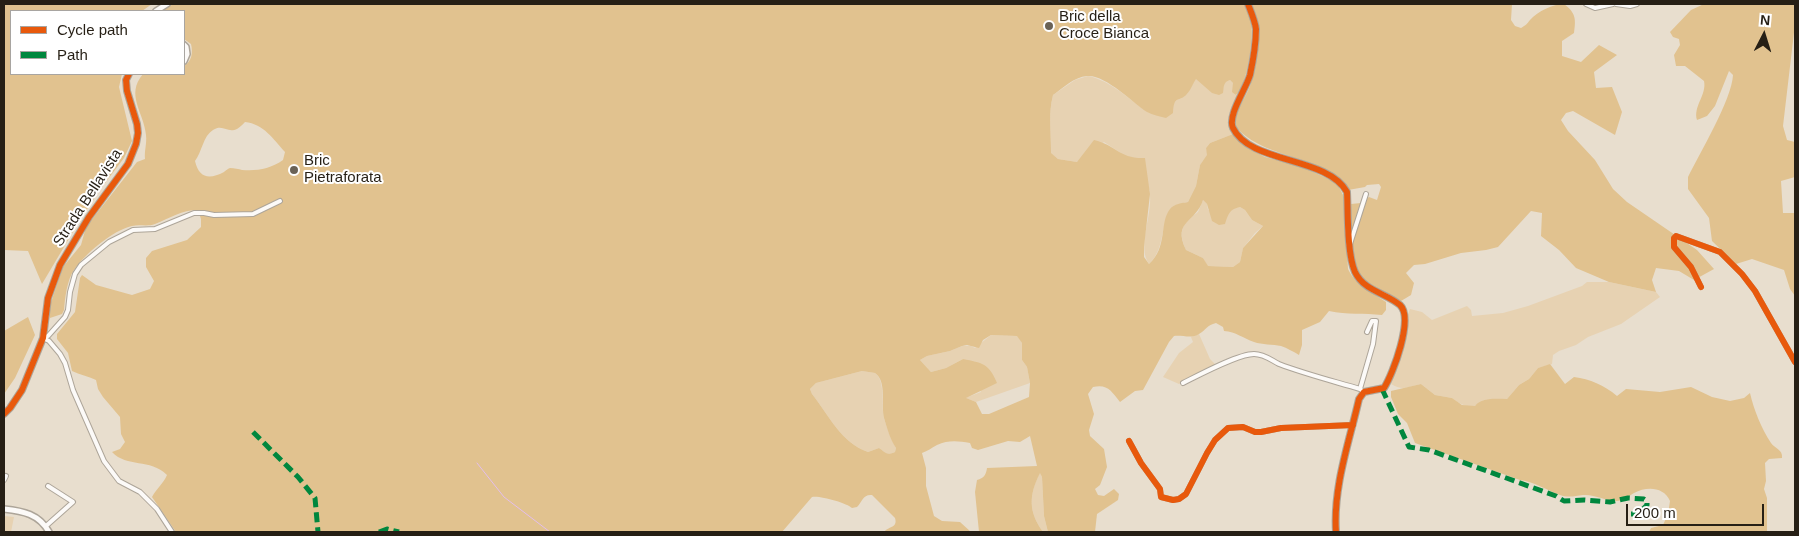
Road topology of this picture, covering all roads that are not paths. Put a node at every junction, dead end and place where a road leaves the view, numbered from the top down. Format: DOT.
graph roads {
  1 [pos="1248,4"];
  2 [pos="1586,4"];
  3 [pos="1614,4"];
  4 [pos="1637,4"];
  5 [pos="185,46"];
  6 [pos="185,59"];
  7 [pos="128,75"];
  8 [pos="1366,194"];
  9 [pos="280,201"];
  10 [pos="1350,244"];
  11 [pos="1701,287"];
  12 [pos="1367,332"];
  13 [pos="43,338"];
  14 [pos="1795,362"];
  15 [pos="1183,383"];
  16 [pos="1362,390"];
  17 [pos="4,414"];
  18 [pos="1353,425"];
  19 [pos="1129,441"];
  20 [pos="48,486"];
  21 [pos="4,509"];
  22 [pos="46,526"];
  23 [pos="49,532"];
  24 [pos="172,532"];
  25 [pos="1336,532"];
  1 -- 10 [label="street"];
  2 -- 3 [label="street"];
  3 -- 4 [label="street"];
  5 -- 6 [label="street"];
  7 -- 13 [label="street, Strada Bellavista"];
  8 -- 10 [label="street"];
  9 -- 13 [label="street"];
  10 -- 16 [label="street"];
  11 -- 14 [label="street"];
  12 -- 16 [label="street"];
  13 -- 17 [label="street, Strada Bellavista"];
  13 -- 24 [label="street"];
  15 -- 16 [label="street"];
  16 -- 18 [label="street"];
  18 -- 19 [label="street"];
  18 -- 25 [label="street"];
  20 -- 22 [label="street"];
  21 -- 22 [label="street"];
  22 -- 23 [label="street"];
}
